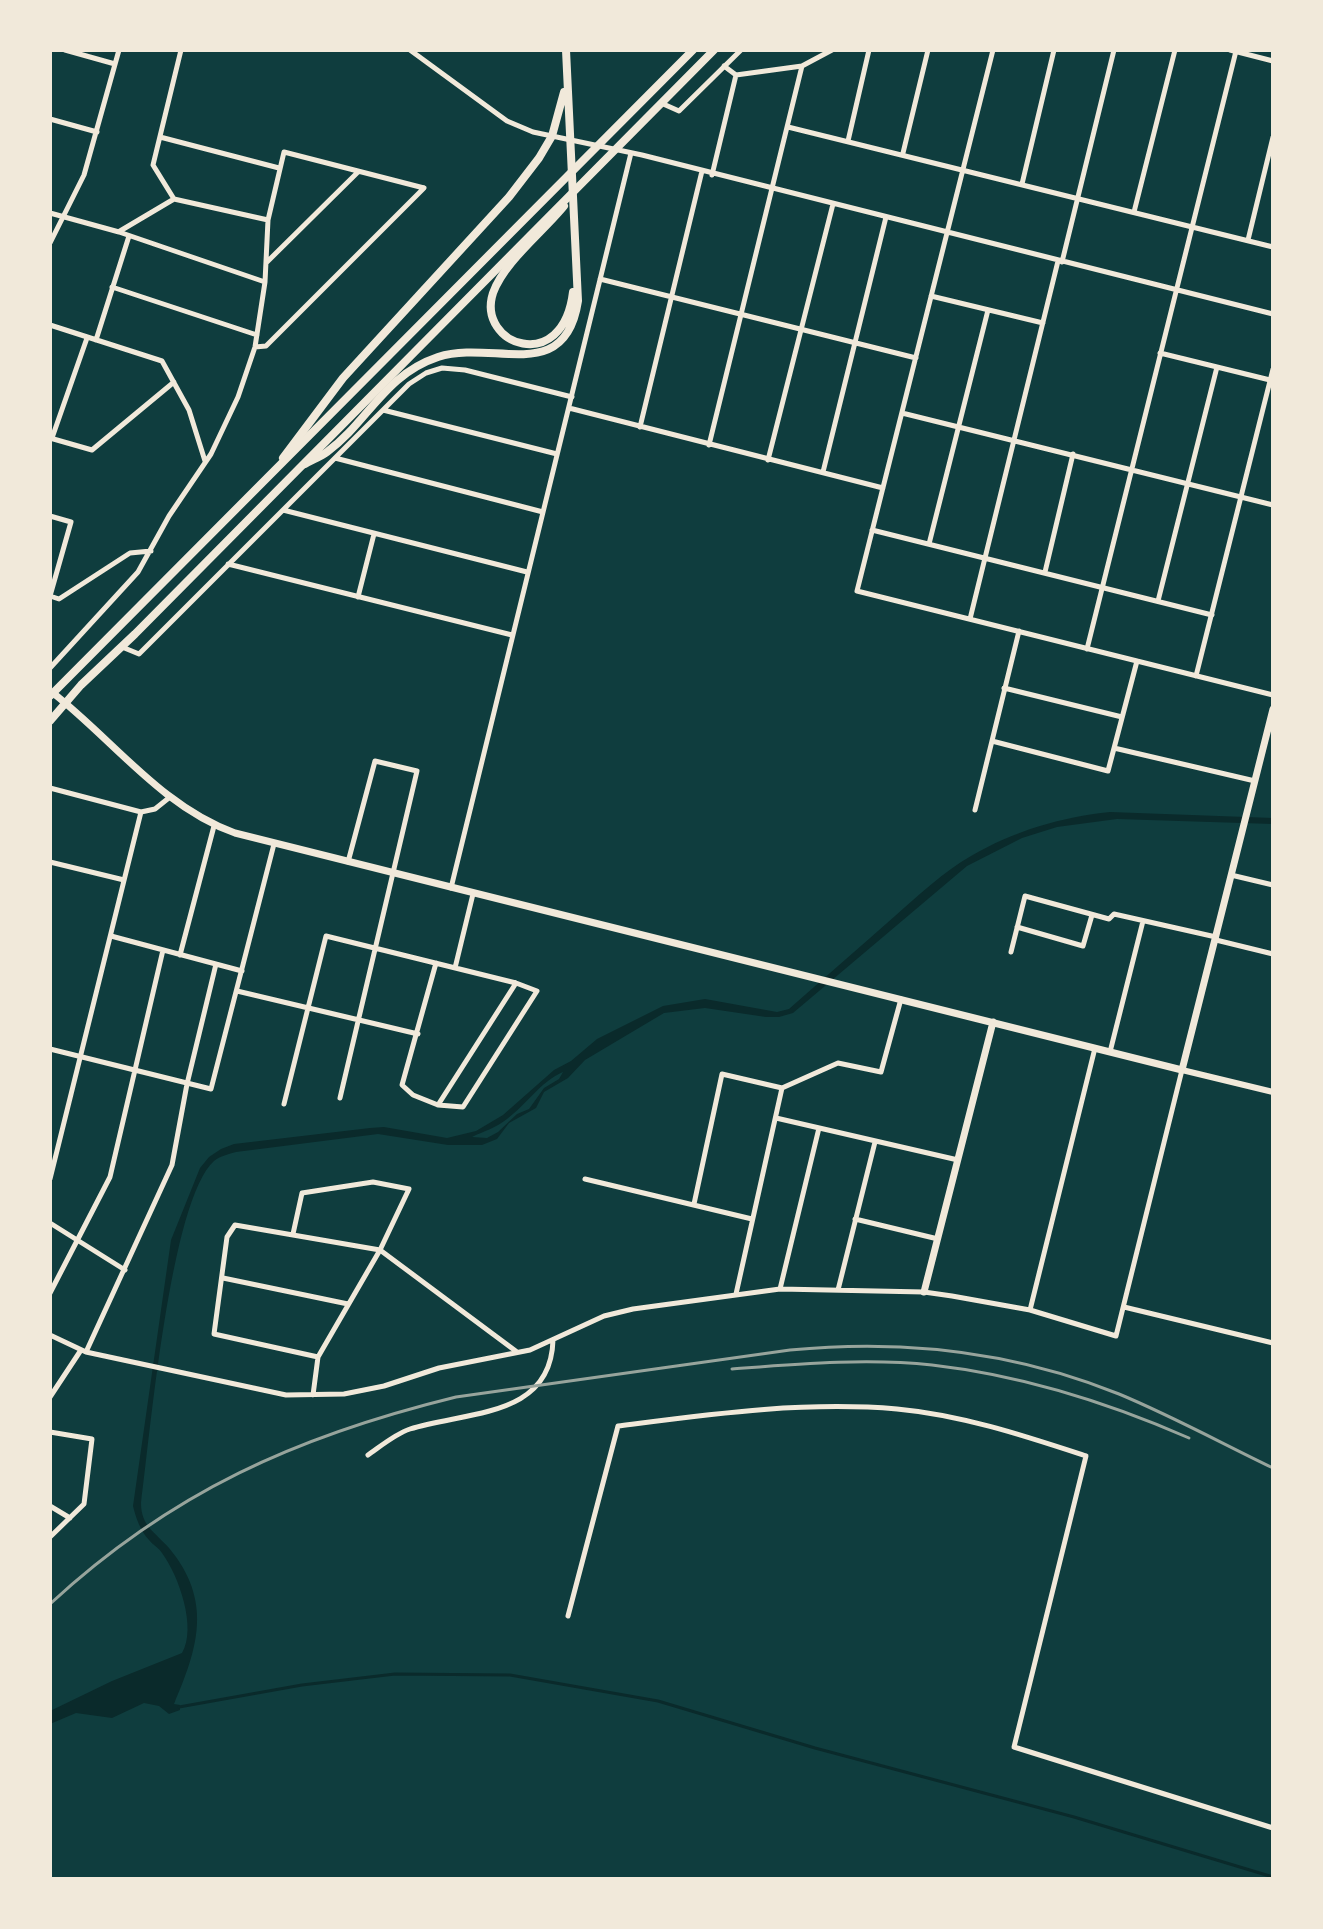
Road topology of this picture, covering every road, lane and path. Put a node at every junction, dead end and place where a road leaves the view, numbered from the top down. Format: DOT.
graph roads {
  1 [pos="65,50"];
  2 [pos="119,50"];
  3 [pos="181,50"];
  4 [pos="410,50"];
  5 [pos="566,50"];
  6 [pos="693,50"];
  7 [pos="714,50"];
  8 [pos="741,50"];
  9 [pos="832,50"];
  10 [pos="869,50"];
  11 [pos="928,50"];
  12 [pos="993,50"];
  13 [pos="1054,50"];
  14 [pos="1114,50"];
  15 [pos="1175,50"];
  16 [pos="1233,51"];
  17 [pos="1273,61"];
  18 [pos="115,64"];
  19 [pos="724,66"];
  20 [pos="802,66"];
  21 [pos="736,75"];
  22 [pos="566,80"];
  23 [pos="661,103"];
  24 [pos="50,119"];
  25 [pos="788,127"];
  26 [pos="97,132"];
  27 [pos="160,137"];
  28 [pos="1273,137"];
  29 [pos="848,141"];
  30 [pos="596,148"];
  31 [pos="612,150"];
  32 [pos="631,153"];
  33 [pos="903,153"];
  34 [pos="279,168"];
  35 [pos="963,169"];
  36 [pos="592,171"];
  37 [pos="702,171"];
  38 [pos="358,172"];
  39 [pos="712,175"];
  40 [pos="1022,184"];
  41 [pos="772,189"];
  42 [pos="1077,198"];
  43 [pos="174,199"];
  44 [pos="833,204"];
  45 [pos="1134,212"];
  46 [pos="50,213"];
  47 [pos="64,216"];
  48 [pos="886,217"];
  49 [pos="268,220"];
  50 [pos="1193,227"];
  51 [pos="119,232"];
  52 [pos="946,233"];
  53 [pos="129,236"];
  54 [pos="1248,240"];
  55 [pos="50,243"];
  56 [pos="1273,247"];
  57 [pos="266,262"];
  58 [pos="1060,262"];
  59 [pos="575,278"];
  60 [pos="600,279"];
  61 [pos="265,282"];
  62 [pos="112,287"];
  63 [pos="1177,290"];
  64 [pos="931,296"];
  65 [pos="671,297"];
  66 [pos="988,310"];
  67 [pos="741,314"];
  68 [pos="1273,314"];
  69 [pos="1043,323"];
  70 [pos="50,325"];
  71 [pos="801,329"];
  72 [pos="257,335"];
  73 [pos="87,338"];
  74 [pos="96,340"];
  75 [pos="854,343"];
  76 [pos="255,347"];
  77 [pos="1160,353"];
  78 [pos="916,358"];
  79 [pos="1217,367"];
  80 [pos="1273,369"];
  81 [pos="1270,380"];
  82 [pos="174,382"];
  83 [pos="572,397"];
  84 [pos="569,408"];
  85 [pos="382,410"];
  86 [pos="902,413"];
  87 [pos="958,426"];
  88 [pos="640,427"];
  89 [pos="51,438"];
  90 [pos="1014,439"];
  91 [pos="709,445"];
  92 [pos="557,454"];
  93 [pos="1073,454"];
  94 [pos="334,458"];
  95 [pos="768,460"];
  96 [pos="205,462"];
  97 [pos="1131,470"];
  98 [pos="274,471"];
  99 [pos="294,471"];
  100 [pos="822,473"];
  101 [pos="1187,483"];
  102 [pos="883,488"];
  103 [pos="1240,496"];
  104 [pos="1273,505"];
  105 [pos="282,510"];
  106 [pos="543,512"];
  107 [pos="50,516"];
  108 [pos="872,530"];
  109 [pos="374,534"];
  110 [pos="929,544"];
  111 [pos="152,551"];
  112 [pos="985,558"];
  113 [pos="228,564"];
  114 [pos="527,572"];
  115 [pos="1045,572"];
  116 [pos="1102,588"];
  117 [pos="50,596"];
  118 [pos="358,597"];
  119 [pos="1158,601"];
  120 [pos="1212,615"];
  121 [pos="970,619"];
  122 [pos="1019,631"];
  123 [pos="512,635"];
  124 [pos="120,647"];
  125 [pos="1087,649"];
  126 [pos="1137,661"];
  127 [pos="50,668"];
  128 [pos="1196,676"];
  129 [pos="1004,688"];
  130 [pos="51,693"];
  131 [pos="1273,695"];
  132 [pos="65,703"];
  133 [pos="1273,709"];
  134 [pos="1122,717"];
  135 [pos="50,721"];
  136 [pos="992,741"];
  137 [pos="1114,748"];
  138 [pos="1255,781"];
  139 [pos="50,788"];
  140 [pos="170,797"];
  141 [pos="975,810"];
  142 [pos="141,812"];
  143 [pos="214,826"];
  144 [pos="274,844"];
  145 [pos="51,862"];
  146 [pos="348,862"];
  147 [pos="50,872"];
  148 [pos="394,874"];
  149 [pos="1231,875"];
  150 [pos="124,880"];
  151 [pos="1273,885"];
  152 [pos="451,888"];
  153 [pos="473,894"];
  154 [pos="1092,915"];
  155 [pos="1143,921"];
  156 [pos="1017,927"];
  157 [pos="111,936"];
  158 [pos="1216,939"];
  159 [pos="376,948"];
  160 [pos="163,950"];
  161 [pos="1011,952"];
  162 [pos="1273,954"];
  163 [pos="180,955"];
  164 [pos="436,963"];
  165 [pos="216,964"];
  166 [pos="455,968"];
  167 [pos="242,971"];
  168 [pos="516,983"];
  169 [pos="237,991"];
  170 [pos="901,999"];
  171 [pos="308,1008"];
  172 [pos="359,1020"];
  173 [pos="993,1022"];
  174 [pos="418,1034"];
  175 [pos="1095,1048"];
  176 [pos="50,1049"];
  177 [pos="1110,1052"];
  178 [pos="81,1056"];
  179 [pos="135,1070"];
  180 [pos="1182,1070"];
  181 [pos="187,1084"];
  182 [pos="782,1088"];
  183 [pos="1273,1092"];
  184 [pos="340,1098"];
  185 [pos="284,1104"];
  186 [pos="438,1105"];
  187 [pos="776,1118"];
  188 [pos="819,1128"];
  189 [pos="875,1142"];
  190 [pos="958,1160"];
  191 [pos="50,1179"];
  192 [pos="585,1179"];
  193 [pos="694,1204"];
  194 [pos="752,1219"];
  195 [pos="855,1219"];
  196 [pos="50,1223"];
  197 [pos="293,1234"];
  198 [pos="938,1239"];
  199 [pos="77,1240"];
  200 [pos="380,1250"];
  201 [pos="125,1270"];
  202 [pos="223,1278"];
  203 [pos="780,1289"];
  204 [pos="838,1290"];
  205 [pos="924,1292"];
  206 [pos="50,1293"];
  207 [pos="736,1295"];
  208 [pos="348,1304"];
  209 [pos="1124,1307"];
  210 [pos="1030,1310"];
  211 [pos="50,1335"];
  212 [pos="553,1340"];
  213 [pos="1273,1343"];
  214 [pos="83,1351"];
  215 [pos="518,1352"];
  216 [pos="318,1357"];
  217 [pos="313,1395"];
  218 [pos="50,1397"];
  219 [pos="50,1432"];
  220 [pos="368,1455"];
  221 [pos="50,1506"];
  222 [pos="70,1518"];
  223 [pos="50,1537"];
  224 [pos="568,1616"];
  225 [pos="1273,1828"];
  1 -- 18 [label="street"];
  2 -- 18 [label="street"];
  3 -- 27 [label="street"];
  4 -- 30 [label="street"];
  5 -- 22 [label="main road"];
  6 -- 30 [label="main road"];
  7 -- 23 [label="main road"];
  8 -- 19 [label="street"];
  9 -- 20 [label="street"];
  10 -- 29 [label="street"];
  11 -- 33 [label="street"];
  12 -- 35 [label="street"];
  13 -- 40 [label="street"];
  14 -- 42 [label="street"];
  15 -- 45 [label="street"];
  16 -- 17 [label="street"];
  16 -- 50 [label="street"];
  18 -- 26 [label="street"];
  19 -- 21 [label="street"];
  19 -- 23 [label="street"];
  20 -- 21 [label="street"];
  20 -- 25 [label="street"];
  21 -- 39 [label="street"];
  22 -- 59 [label="main road"];
  22 -- 98 [label="main road"];
  23 -- 31 [label="main road"];
  24 -- 26 [label="street"];
  25 -- 29 [label="street"];
  25 -- 41 [label="street"];
  26 -- 47 [label="street"];
  27 -- 34 [label="street"];
  27 -- 43 [label="street"];
  28 -- 54 [label="street"];
  29 -- 33 [label="street"];
  30 -- 31 [label="street"];
  30 -- 98 [label="main road"];
  31 -- 32 [label="street"];
  31 -- 36 [label="main road"];
  32 -- 37 [label="street"];
  32 -- 60 [label="street"];
  33 -- 35 [label="street"];
  34 -- 38 [label="street"];
  34 -- 49 [label="street"];
  35 -- 40 [label="street"];
  35 -- 52 [label="street"];
  36 -- 59 [label="main road"];
  36 -- 99 [label="main road"];
  37 -- 39 [label="street"];
  37 -- 65 [label="street"];
  38 -- 57 [label="street"];
  38 -- 76 [label="street"];
  39 -- 41 [label="street"];
  40 -- 42 [label="street"];
  41 -- 44 [label="street"];
  41 -- 67 [label="street"];
  42 -- 45 [label="street"];
  42 -- 58 [label="street"];
  43 -- 49 [label="street"];
  43 -- 51 [label="street"];
  44 -- 48 [label="street"];
  44 -- 71 [label="street"];
  45 -- 50 [label="street"];
  46 -- 47 [label="street"];
  47 -- 51 [label="street"];
  47 -- 55 [label="street"];
  48 -- 52 [label="street"];
  48 -- 75 [label="street"];
  49 -- 57 [label="street"];
  50 -- 54 [label="street"];
  50 -- 63 [label="street"];
  51 -- 53 [label="street"];
  52 -- 58 [label="street"];
  52 -- 64 [label="street"];
  53 -- 61 [label="street"];
  53 -- 62 [label="street"];
  54 -- 56 [label="street"];
  57 -- 61 [label="street"];
  58 -- 63 [label="street"];
  58 -- 69 [label="street"];
  59 -- 99 [label="main road"];
  60 -- 65 [label="street"];
  60 -- 83 [label="street"];
  61 -- 72 [label="street"];
  62 -- 72 [label="street"];
  62 -- 74 [label="street"];
  63 -- 68 [label="street"];
  63 -- 77 [label="street"];
  64 -- 66 [label="street"];
  64 -- 78 [label="street"];
  65 -- 67 [label="street"];
  65 -- 88 [label="street"];
  66 -- 69 [label="street"];
  66 -- 87 [label="street"];
  67 -- 71 [label="street"];
  67 -- 91 [label="street"];
  69 -- 90 [label="street"];
  70 -- 73 [label="street"];
  71 -- 75 [label="street"];
  71 -- 95 [label="street"];
  72 -- 76 [label="street"];
  73 -- 74 [label="street"];
  73 -- 89 [label="street"];
  74 -- 82 [label="street"];
  75 -- 78 [label="street"];
  75 -- 100 [label="street"];
  76 -- 96 [label="street"];
  77 -- 79 [label="street"];
  77 -- 97 [label="street"];
  78 -- 86 [label="street"];
  79 -- 81 [label="street"];
  79 -- 101 [label="street"];
  80 -- 81 [label="street"];
  81 -- 103 [label="street"];
  82 -- 89 [label="street"];
  82 -- 96 [label="street"];
  83 -- 84 [label="street"];
  83 -- 85 [label="street"];
  84 -- 88 [label="street"];
  84 -- 92 [label="street"];
  85 -- 92 [label="street"];
  85 -- 94 [label="street"];
  86 -- 87 [label="street"];
  86 -- 102 [label="street"];
  87 -- 90 [label="street"];
  87 -- 110 [label="street"];
  88 -- 91 [label="street"];
  90 -- 93 [label="street"];
  90 -- 112 [label="street"];
  91 -- 95 [label="street"];
  92 -- 106 [label="street"];
  93 -- 97 [label="street"];
  93 -- 115 [label="street"];
  94 -- 105 [label="street"];
  94 -- 106 [label="street"];
  95 -- 100 [label="street"];
  96 -- 111 [label="street"];
  97 -- 101 [label="street"];
  97 -- 116 [label="street"];
  98 -- 130 [label="main road"];
  99 -- 124 [label="main road"];
  100 -- 102 [label="street"];
  101 -- 103 [label="street"];
  101 -- 119 [label="street"];
  102 -- 108 [label="street"];
  103 -- 104 [label="street"];
  103 -- 120 [label="street"];
  105 -- 109 [label="street"];
  105 -- 113 [label="street"];
  106 -- 114 [label="street"];
  107 -- 117 [label="street"];
  108 -- 110 [label="street"];
  108 -- 121 [label="street"];
  109 -- 114 [label="street"];
  109 -- 118 [label="street"];
  110 -- 112 [label="street"];
  111 -- 117 [label="street"];
  111 -- 127 [label="street"];
  112 -- 115 [label="street"];
  112 -- 121 [label="street"];
  113 -- 118 [label="street"];
  113 -- 124 [label="street"];
  114 -- 123 [label="street"];
  115 -- 116 [label="street"];
  116 -- 119 [label="street"];
  116 -- 125 [label="street"];
  118 -- 123 [label="street"];
  119 -- 120 [label="street"];
  120 -- 128 [label="street"];
  121 -- 122 [label="street"];
  122 -- 125 [label="street"];
  122 -- 129 [label="street"];
  123 -- 152 [label="street"];
  124 -- 132 [label="main road"];
  125 -- 126 [label="street"];
  126 -- 128 [label="street"];
  126 -- 134 [label="street"];
  128 -- 131 [label="street"];
  129 -- 134 [label="street"];
  129 -- 136 [label="street"];
  130 -- 132 [label="main road"];
  132 -- 135 [label="main road"];
  132 -- 140 [label="main road"];
  133 -- 138 [label="main road"];
  134 -- 137 [label="street"];
  136 -- 137 [label="street"];
  136 -- 141 [label="street"];
  137 -- 138 [label="street"];
  138 -- 149 [label="main road"];
  139 -- 142 [label="street"];
  140 -- 142 [label="street"];
  140 -- 143 [label="main road"];
  142 -- 150 [label="street"];
  143 -- 144 [label="main road"];
  143 -- 163 [label="street"];
  144 -- 146 [label="main road"];
  144 -- 167 [label="street"];
  145 -- 147 [label="street"];
  145 -- 150 [label="street"];
  146 -- 148 [label="main road"];
  146 -- 148 [label="street"];
  148 -- 152 [label="main road"];
  148 -- 159 [label="street"];
  149 -- 151 [label="street"];
  149 -- 158 [label="main road"];
  150 -- 157 [label="street"];
  152 -- 153 [label="main road"];
  153 -- 166 [label="street"];
  153 -- 170 [label="main road"];
  154 -- 155 [label="street"];
  154 -- 156 [label="street"];
  154 -- 156 [label="street"];
  155 -- 158 [label="street"];
  155 -- 177 [label="street"];
  156 -- 161 [label="street"];
  157 -- 160 [label="street"];
  157 -- 178 [label="street"];
  158 -- 162 [label="street"];
  158 -- 180 [label="main road"];
  159 -- 164 [label="street"];
  159 -- 171 [label="street"];
  159 -- 172 [label="street"];
  160 -- 163 [label="street"];
  160 -- 179 [label="street"];
  163 -- 165 [label="street"];
  164 -- 166 [label="street"];
  164 -- 174 [label="street"];
  165 -- 167 [label="street"];
  165 -- 181 [label="street"];
  166 -- 168 [label="street"];
  167 -- 169 [label="street"];
  168 -- 186 [label="street"];
  168 -- 186 [label="street"];
  169 -- 171 [label="street"];
  169 -- 181 [label="street"];
  170 -- 173 [label="main road"];
  170 -- 182 [label="street"];
  171 -- 172 [label="street"];
  171 -- 185 [label="street"];
  172 -- 174 [label="street"];
  172 -- 184 [label="street"];
  173 -- 175 [label="main road"];
  173 -- 190 [label="main road"];
  174 -- 186 [label="street"];
  175 -- 177 [label="main road"];
  175 -- 210 [label="street"];
  176 -- 178 [label="street"];
  177 -- 180 [label="main road"];
  178 -- 179 [label="street"];
  178 -- 191 [label="street"];
  179 -- 181 [label="street"];
  179 -- 199 [label="street"];
  180 -- 183 [label="street"];
  180 -- 209 [label="street"];
  181 -- 201 [label="street"];
  182 -- 187 [label="street"];
  182 -- 193 [label="street"];
  187 -- 188 [label="street"];
  187 -- 194 [label="street"];
  188 -- 189 [label="street"];
  188 -- 203 [label="street"];
  189 -- 190 [label="street"];
  189 -- 195 [label="street"];
  190 -- 198 [label="main road"];
  192 -- 193 [label="street"];
  193 -- 194 [label="street"];
  194 -- 207 [label="street"];
  195 -- 198 [label="street"];
  195 -- 204 [label="street"];
  196 -- 199 [label="street"];
  197 -- 200 [label="street"];
  197 -- 200 [label="street"];
  197 -- 202 [label="street"];
  198 -- 205 [label="main road"];
  199 -- 201 [label="street"];
  199 -- 206 [label="street"];
  200 -- 208 [label="street"];
  200 -- 215 [label="street"];
  201 -- 214 [label="street"];
  202 -- 208 [label="street"];
  202 -- 216 [label="street"];
  203 -- 204 [label="street"];
  203 -- 207 [label="street"];
  204 -- 205 [label="street"];
  205 -- 210 [label="street"];
  207 -- 212 [label="street"];
  208 -- 216 [label="street"];
  209 -- 210 [label="street"];
  209 -- 213 [label="street"];
  211 -- 214 [label="street"];
  212 -- 215 [label="street"];
  212 -- 220 [label="street"];
  214 -- 217 [label="street"];
  214 -- 218 [label="street"];
  215 -- 217 [label="street"];
  216 -- 217 [label="street"];
  219 -- 222 [label="street"];
  221 -- 222 [label="street"];
  222 -- 223 [label="street"];
  224 -- 225 [label="street"];
}
